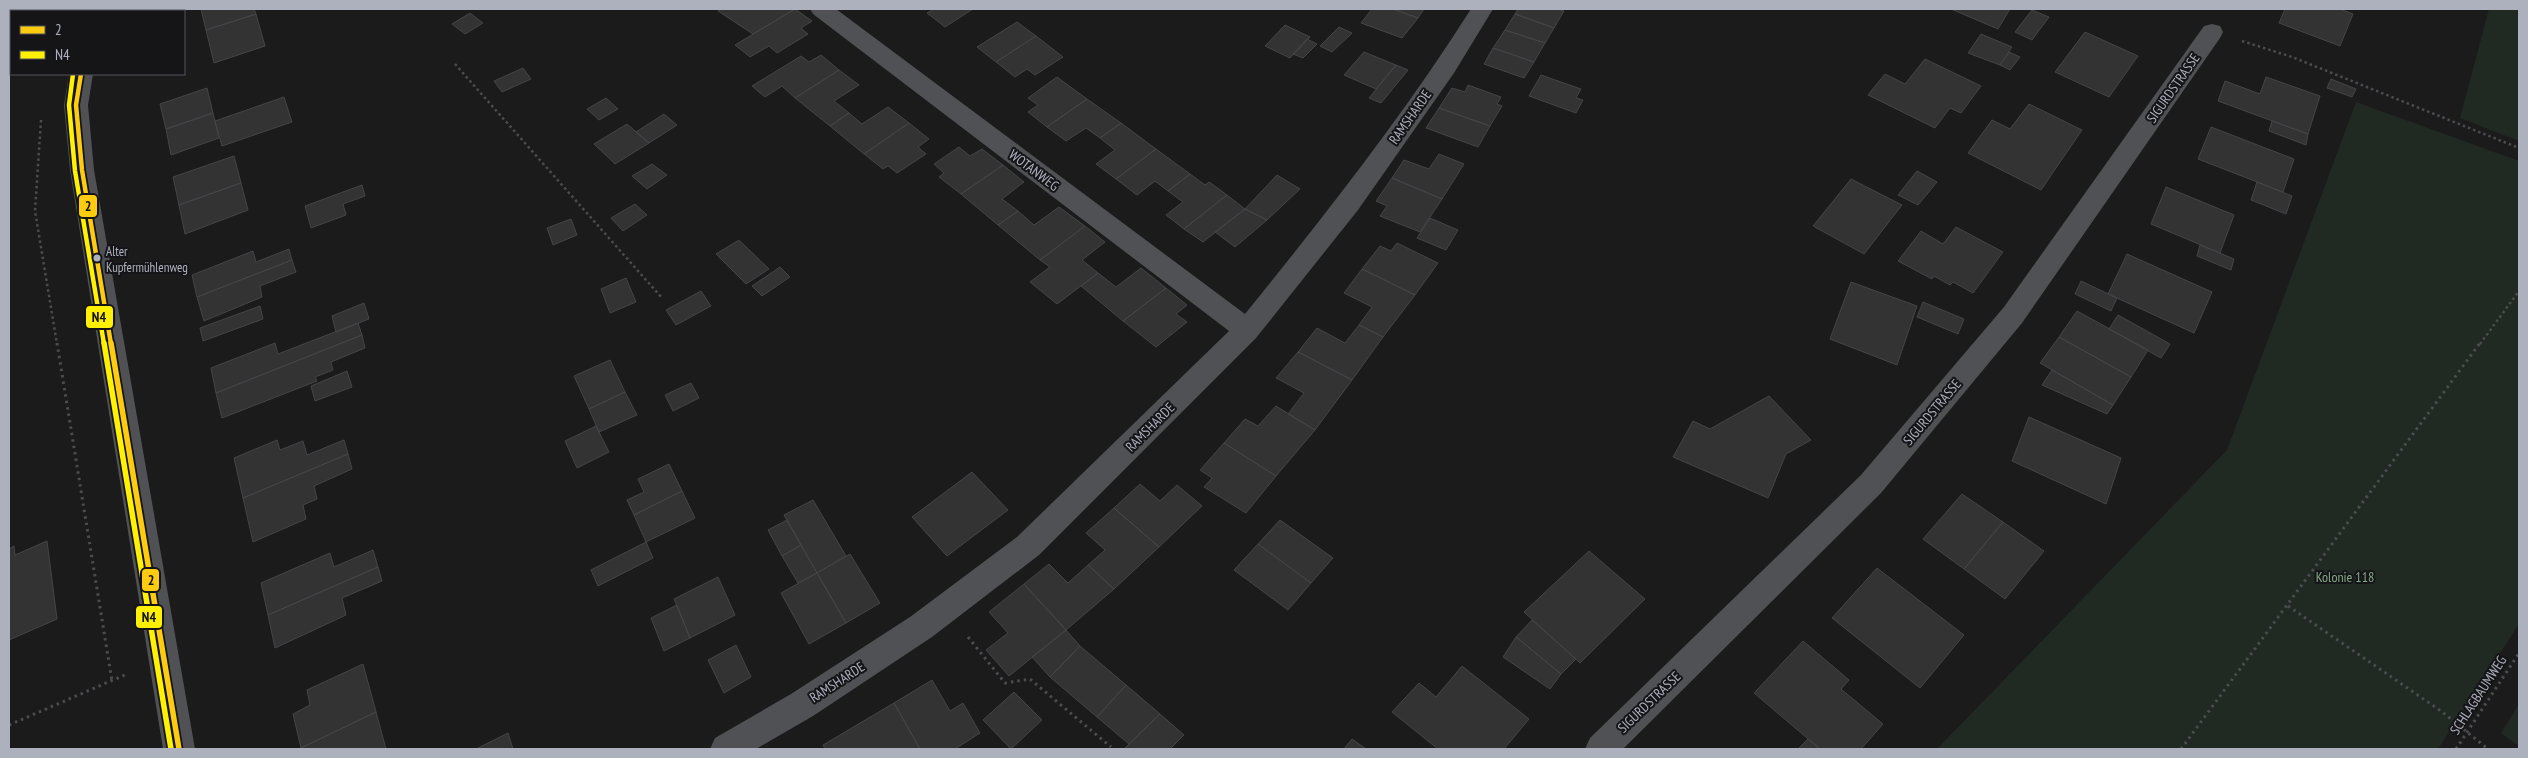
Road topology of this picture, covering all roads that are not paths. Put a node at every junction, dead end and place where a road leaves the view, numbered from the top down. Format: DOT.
graph roads {
  1 [pos="821,9"];
  2 [pos="1482,9"];
  3 [pos="2212,32"];
  4 [pos="82,75"];
  5 [pos="1247,330"];
  6 [pos="179,749"];
  7 [pos="726,749"];
  8 [pos="1601,749"];
  1 -- 5 [label="street, WOTANWEG"];
  2 -- 5 [label="street, RAMSHARDE"];
  3 -- 8 [label="street, SIGURDSTRASSE"];
  4 -- 6 [label="street"];
  5 -- 7 [label="street, RAMSHARDE"];
}
